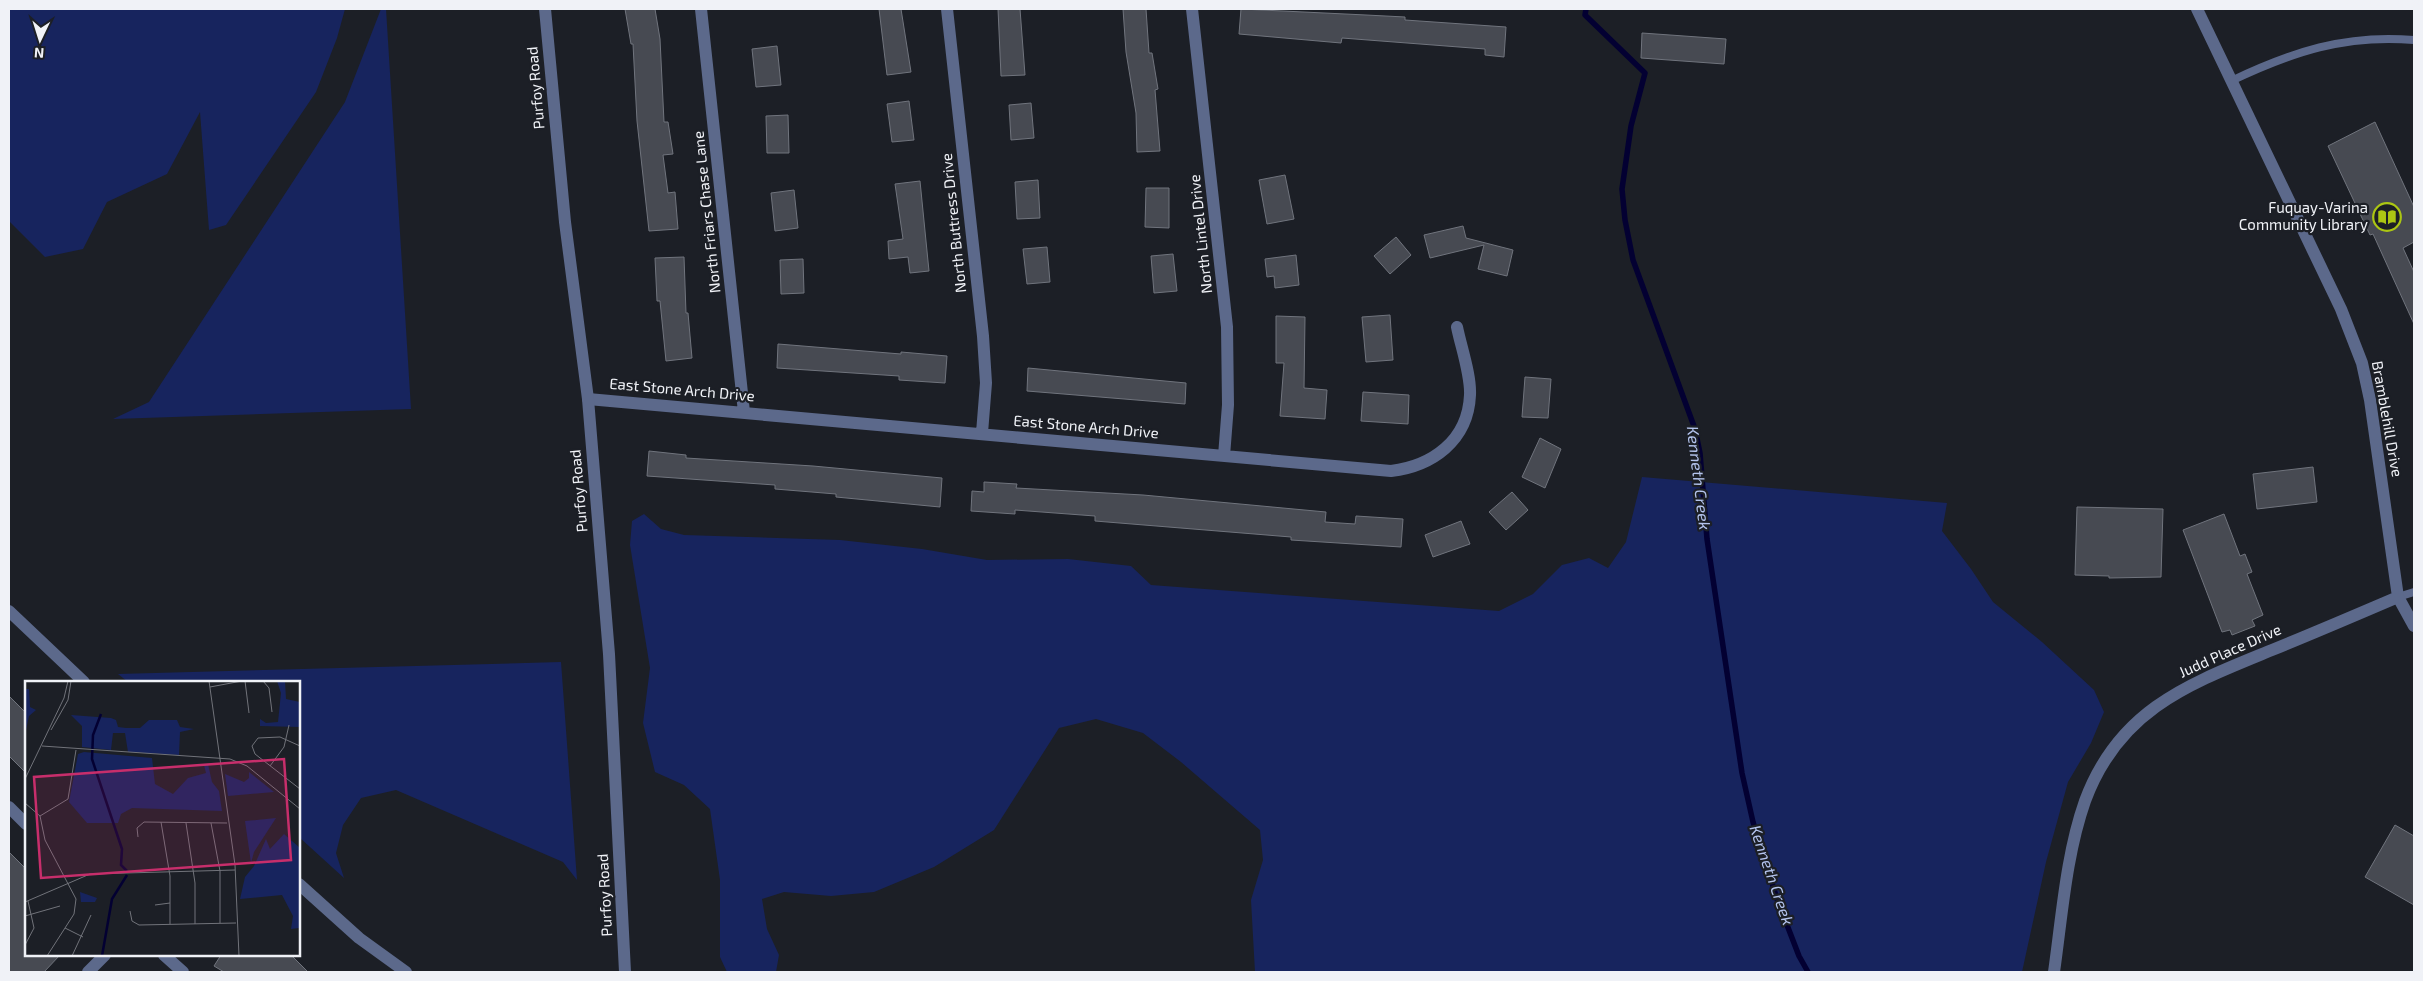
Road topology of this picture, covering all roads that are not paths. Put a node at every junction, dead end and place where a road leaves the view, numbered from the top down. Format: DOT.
graph roads {
  1 [pos="545,9"];
  2 [pos="702,9"];
  3 [pos="947,9"];
  4 [pos="1192,9"];
  5 [pos="2197,9"];
  6 [pos="2414,40"];
  7 [pos="2231,81"];
  8 [pos="1457,327"];
  9 [pos="588,399"];
  10 [pos="744,412"];
  11 [pos="982,434"];
  12 [pos="1224,456"];
  13 [pos="2414,592"];
  14 [pos="2398,597"];
  15 [pos="9,611"];
  16 [pos="2414,626"];
  17 [pos="83,681"];
  18 [pos="9,807"];
  19 [pos="25,823"];
  20 [pos="300,885"];
  21 [pos="104,956"];
  22 [pos="165,956"];
  23 [pos="88,972"];
  24 [pos="183,972"];
  25 [pos="406,972"];
  26 [pos="625,972"];
  27 [pos="2054,972"];
  1 -- 9 [label="street, Purfoy Road"];
  2 -- 10 [label="street, North Friars Chase Lane"];
  3 -- 11 [label="street, North Buttress Drive"];
  4 -- 12 [label="street, North Lintel Drive"];
  5 -- 7 [label="street, Bramblehill Drive"];
  6 -- 7 [label="lane"];
  7 -- 14 [label="street, Bramblehill Drive"];
  8 -- 12 [label="street, East Stone Arch Drive"];
  9 -- 10 [label="street, East Stone Arch Drive"];
  9 -- 26 [label="street, Purfoy Road"];
  10 -- 11 [label="street, East Stone Arch Drive"];
  11 -- 12 [label="street, East Stone Arch Drive"];
  13 -- 14 [label="lane"];
  14 -- 16 [label="street, Bramblehill Drive"];
  14 -- 27 [label="street, Judd Place Drive"];
  15 -- 17 [label="street"];
  18 -- 19 [label="street"];
  20 -- 25 [label="street"];
  21 -- 23 [label="street"];
  22 -- 24 [label="street"];
}
